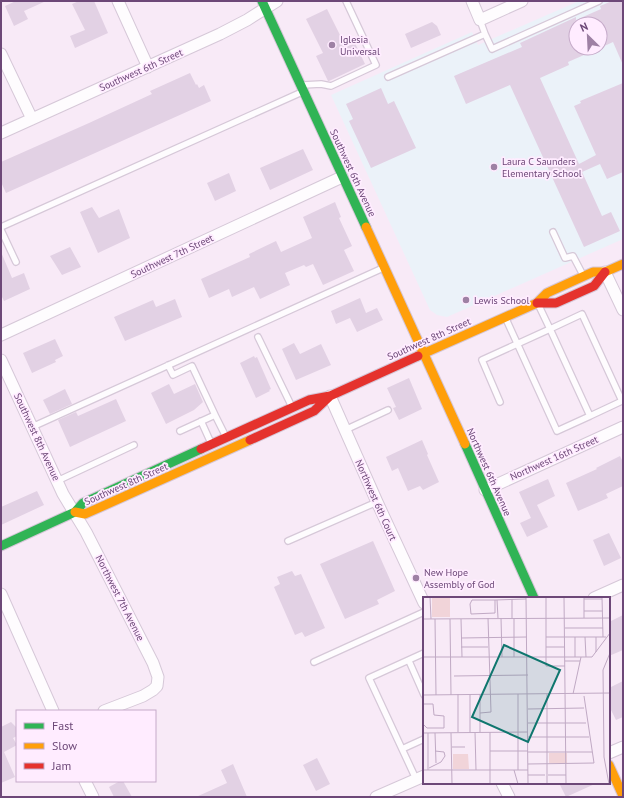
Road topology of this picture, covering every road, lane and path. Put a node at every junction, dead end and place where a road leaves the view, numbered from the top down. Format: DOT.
graph roads {
  1 [pos="118,1"];
  2 [pos="277,1"];
  3 [pos="346,1"];
  4 [pos="472,1"];
  5 [pos="522,1"];
  6 [pos="595,2"];
  7 [pos="264,5"];
  8 [pos="480,20"];
  9 [pos="485,34"];
  10 [pos="1,54"];
  11 [pos="148,67"];
  12 [pos="388,77"];
  13 [pos="302,88"];
  14 [pos="32,119"];
  15 [pos="1,133"];
  16 [pos="342,177"];
  17 [pos="1,228"];
  18 [pos="553,232"];
  19 [pos="16,262"];
  20 [pos="623,264"];
  21 [pos="385,267"];
  22 [pos="605,272"];
  23 [pos="584,277"];
  24 [pos="537,303"];
  25 [pos="623,310"];
  26 [pos="506,318"];
  27 [pos="550,329"];
  28 [pos="1,335"];
  29 [pos="258,337"];
  30 [pos="517,344"];
  31 [pos="424,354"];
  32 [pos="1,360"];
  33 [pos="168,366"];
  34 [pos="330,396"];
  35 [pos="500,402"];
  36 [pos="292,408"];
  37 [pos="388,410"];
  38 [pos="216,415"];
  39 [pos="590,416"];
  40 [pos="201,421"];
  41 [pos="32,427"];
  42 [pos="623,427"];
  43 [pos="345,430"];
  44 [pos="180,431"];
  45 [pos="226,437"];
  46 [pos="212,444"];
  47 [pos="134,445"];
  48 [pos="57,481"];
  49 [pos="485,490"];
  50 [pos="377,502"];
  51 [pos="75,512"];
  52 [pos="288,541"];
  53 [pos="1,546"];
  54 [pos="623,585"];
  55 [pos="1,594"];
  56 [pos="534,597"];
  57 [pos="596,597"];
  58 [pos="423,601"];
  59 [pos="423,612"];
  60 [pos="423,654"];
  61 [pos="408,661"];
  62 [pos="314,662"];
  63 [pos="423,693"];
  64 [pos="54,710"];
  65 [pos="107,710"];
  66 [pos="423,739"];
  67 [pos="623,747"];
  68 [pos="402,749"];
  69 [pos="610,753"];
  70 [pos="610,767"];
  71 [pos="420,778"];
  72 [pos="86,782"];
  73 [pos="502,784"];
  74 [pos="623,796"];
  75 [pos="93,797"];
  76 [pos="376,797"];
  77 [pos="508,797"];
  1 -- 11 [label="street"];
  2 -- 7 [label="street, Southwest 6th Street"];
  3 -- 13 [label="lane"];
  4 -- 8 [label="street"];
  5 -- 8 [label="street"];
  6 -- 9 [label="lane"];
  7 -- 11 [label="street, Southwest 6th Street"];
  7 -- 13 [label="street, Southwest 6th Avenue"];
  8 -- 9 [label="lane"];
  9 -- 12 [label="lane"];
  10 -- 14 [label="street"];
  11 -- 14 [label="street, Southwest 6th Street"];
  13 -- 16 [label="street, Southwest 6th Avenue"];
  13 -- 17 [label="lane"];
  14 -- 15 [label="street, Southwest 6th Street"];
  16 -- 21 [label="street, Southwest 6th Avenue"];
  16 -- 28 [label="street, Southwest 7th Street"];
  17 -- 19 [label="lane"];
  18 -- 23 [label="lane"];
  20 -- 22 [label="street, Southwest 8th Street"];
  21 -- 31 [label="street, Southwest 6th Avenue"];
  21 -- 33 [label="lane"];
  22 -- 23 [label="street, Southwest 8th Street"];
  22 -- 24 [label="street, Southwest 8th Street"];
  22 -- 25 [label="street"];
  23 -- 24 [label="street, Southwest 8th Street"];
  24 -- 26 [label="street, Southwest 8th Street"];
  24 -- 27 [label="lane"];
  26 -- 30 [label="lane"];
  26 -- 31 [label="street, Southwest 8th Street"];
  27 -- 30 [label="lane"];
  27 -- 39 [label="lane"];
  27 -- 39 [label="lane"];
  29 -- 36 [label="lane"];
  30 -- 35 [label="lane"];
  30 -- 39 [label="lane"];
  31 -- 34 [label="street, Southwest 8th Street"];
  31 -- 49 [label="street, Northwest 6th Avenue"];
  32 -- 41 [label="street, Southwest 8th Avenue"];
  33 -- 38 [label="lane"];
  33 -- 41 [label="lane"];
  34 -- 36 [label="street, Southwest 8th Street"];
  34 -- 43 [label="street, Northwest 6th Court"];
  34 -- 51 [label="street, Southwest 8th Street"];
  36 -- 45 [label="street, Southwest 8th Street"];
  37 -- 43 [label="lane"];
  38 -- 40 [label="lane"];
  38 -- 45 [label="lane"];
  40 -- 44 [label="lane"];
  40 -- 46 [label="lane"];
  41 -- 48 [label="street, Southwest 8th Avenue"];
  42 -- 49 [label="street, Northwest 16th Street"];
  43 -- 50 [label="street, Northwest 6th Court"];
  45 -- 46 [label="street, Southwest 8th Street"];
  46 -- 51 [label="street, Southwest 8th Street"];
  47 -- 48 [label="lane"];
  48 -- 51 [label="street, Southwest 8th Avenue"];
  49 -- 56 [label="street, Northwest 6th Avenue"];
  50 -- 52 [label="lane"];
  50 -- 58 [label="street, Northwest 6th Court"];
  51 -- 53 [label="street"];
  51 -- 65 [label="street, Northwest 7th Avenue"];
  54 -- 57 [label="street"];
  55 -- 64 [label="street"];
  59 -- 62 [label="lane"];
  60 -- 61 [label="lane"];
  61 -- 63 [label="lane"];
  61 -- 68 [label="lane"];
  66 -- 68 [label="lane"];
  67 -- 69 [label="street"];
  68 -- 71 [label="lane"];
  70 -- 74 [label="street"];
  71 -- 76 [label="street"];
  72 -- 75 [label="street"];
  73 -- 77 [label="street"];
}
